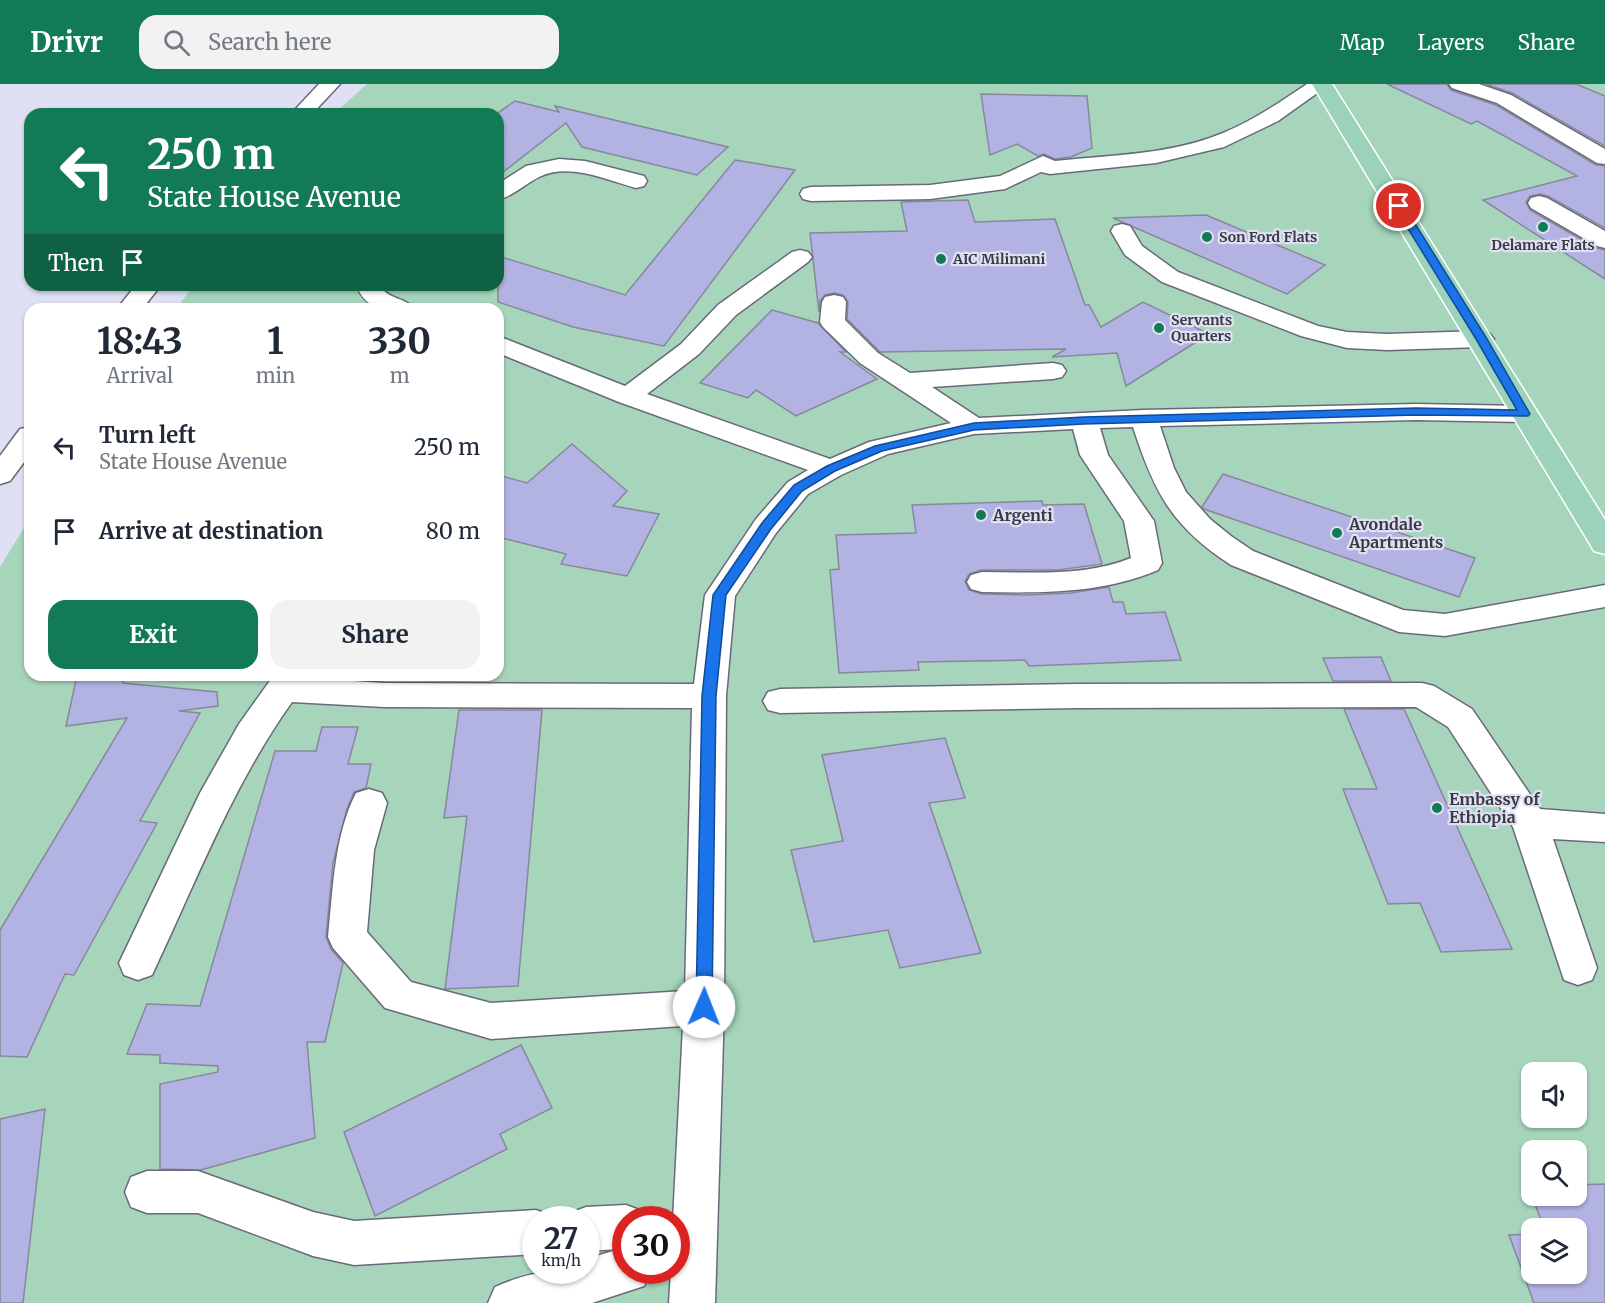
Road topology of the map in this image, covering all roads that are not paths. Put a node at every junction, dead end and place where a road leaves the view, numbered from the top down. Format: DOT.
graph roads {
  1 [pos="330,84"];
  2 [pos="1321,84"];
  3 [pos="1459,84"];
  4 [pos="307,108"];
  5 [pos="1605,158"];
  6 [pos="636,181"];
  7 [pos="504,189"];
  8 [pos="811,194"];
  9 [pos="1539,203"];
  10 [pos="1122,231"];
  11 [pos="1605,242"];
  12 [pos="800,257"];
  13 [pos="144,291"];
  14 [pos="373,291"];
  15 [pos="834,302"];
  16 [pos="134,303"];
  17 [pos="384,303"];
  18 [pos="1481,339"];
  19 [pos="504,346"];
  20 [pos="1053,371"];
  21 [pos="904,381"];
  22 [pos="628,396"];
  23 [pos="1524,414"];
  24 [pos="1143,418"];
  25 [pos="1084,420"];
  26 [pos="974,426"];
  27 [pos="24,443"];
  28 [pos="831,469"];
  29 [pos="0,475"];
  30 [pos="1605,544"];
  31 [pos="982,582"];
  32 [pos="1605,596"];
  33 [pos="287,682"];
  34 [pos="709,696"];
  35 [pos="780,701"];
  36 [pos="369,803"];
  37 [pos="1530,823"];
  38 [pos="1605,828"];
  39 [pos="138,963"];
  40 [pos="1578,968"];
  41 [pos="704,1007"];
  42 [pos="147,1192"];
  43 [pos="688,1206"];
  44 [pos="522,1233"];
  45 [pos="612,1275"];
  46 [pos="690,1284"];
  47 [pos="511,1303"];
  48 [pos="692,1303"];
  1 -- 4 [label="street"];
  2 -- 8 [label="street"];
  2 -- 18 [label="main road"];
  3 -- 5 [label="street"];
  6 -- 7 [label="street"];
  9 -- 11 [label="street"];
  10 -- 18 [label="street"];
  12 -- 22 [label="street"];
  13 -- 16 [label="street"];
  14 -- 17 [label="street"];
  15 -- 21 [label="street"];
  18 -- 23 [label="main road"];
  19 -- 22 [label="street"];
  20 -- 21 [label="street"];
  21 -- 26 [label="street"];
  22 -- 28 [label="street"];
  23 -- 24 [label="street"];
  23 -- 30 [label="main road"];
  24 -- 25 [label="street"];
  24 -- 32 [label="street"];
  25 -- 26 [label="street"];
  25 -- 31 [label="street"];
  26 -- 28 [label="street"];
  27 -- 29 [label="street"];
  28 -- 34 [label="street"];
  33 -- 34 [label="street"];
  33 -- 39 [label="street"];
  34 -- 41 [label="street"];
  35 -- 37 [label="street"];
  36 -- 41 [label="street"];
  37 -- 38 [label="street"];
  37 -- 40 [label="street"];
  41 -- 43 [label="street"];
  42 -- 44 [label="street"];
  45 -- 47 [label="street"];
  46 -- 48 [label="street"];
}
